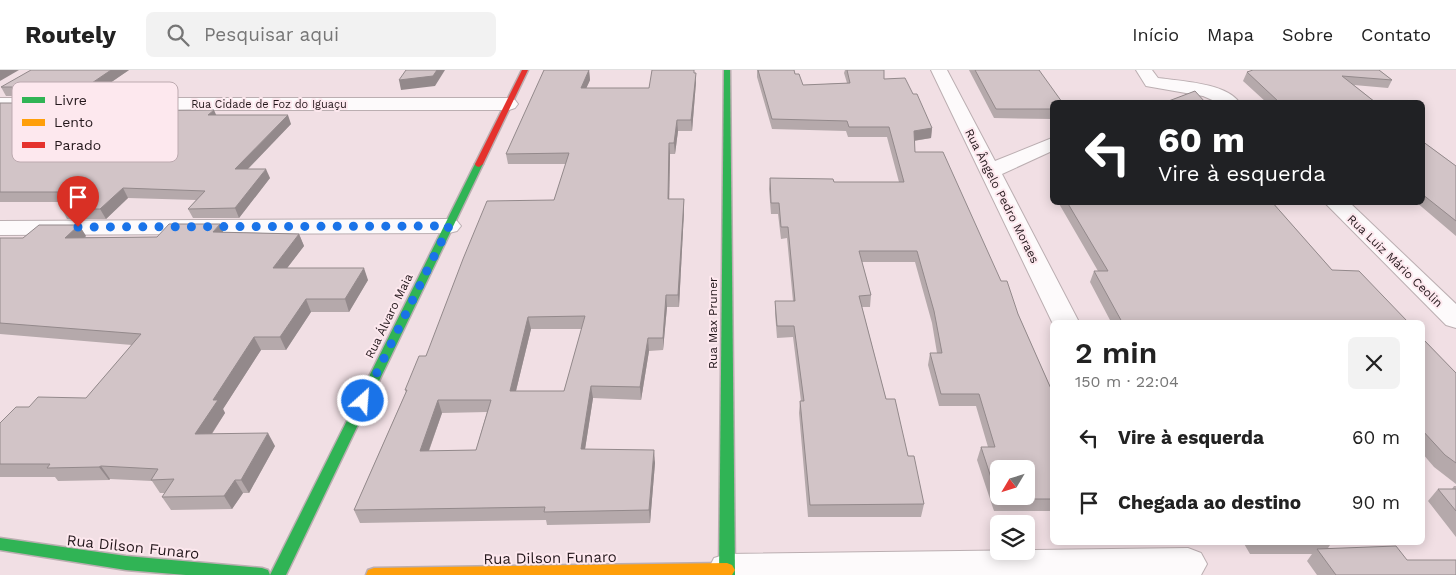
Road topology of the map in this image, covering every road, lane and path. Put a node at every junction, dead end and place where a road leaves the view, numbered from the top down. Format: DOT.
graph roads {
  1 [pos="525,70"];
  2 [pos="726,70"];
  3 [pos="939,70"];
  4 [pos="1148,84"];
  5 [pos="1226,100"];
  6 [pos="178,104"];
  7 [pos="508,104"];
  8 [pos="1050,145"];
  9 [pos="990,171"];
  10 [pos="1338,205"];
  11 [pos="449,226"];
  12 [pos="0,228"];
  13 [pos="1456,319"];
  14 [pos="1065,320"];
  15 [pos="0,544"];
  16 [pos="1186,560"];
  17 [pos="727,573"];
  18 [pos="262,575"];
  19 [pos="278,575"];
  20 [pos="374,575"];
  1 -- 7 [label="street, Rua Álvaro Maia"];
  2 -- 17 [label="street, Rua Max Pruner"];
  3 -- 9 [label="street, Rua Ângelo Pedro Moraes"];
  4 -- 5 [label="street"];
  6 -- 7 [label="street, Rua Cidade de Foz do Iguaçu"];
  7 -- 11 [label="street, Rua Álvaro Maia"];
  8 -- 9 [label="street"];
  9 -- 14 [label="street, Rua Ângelo Pedro Moraes"];
  10 -- 13 [label="street, Rua Luiz Mário Ceolin"];
  11 -- 12 [label="street"];
  11 -- 19 [label="street, Rua Álvaro Maia"];
  15 -- 18 [label="street, Rua Dilson Funaro"];
  16 -- 17 [label="street"];
  17 -- 20 [label="street, Rua Dilson Funaro"];
}
